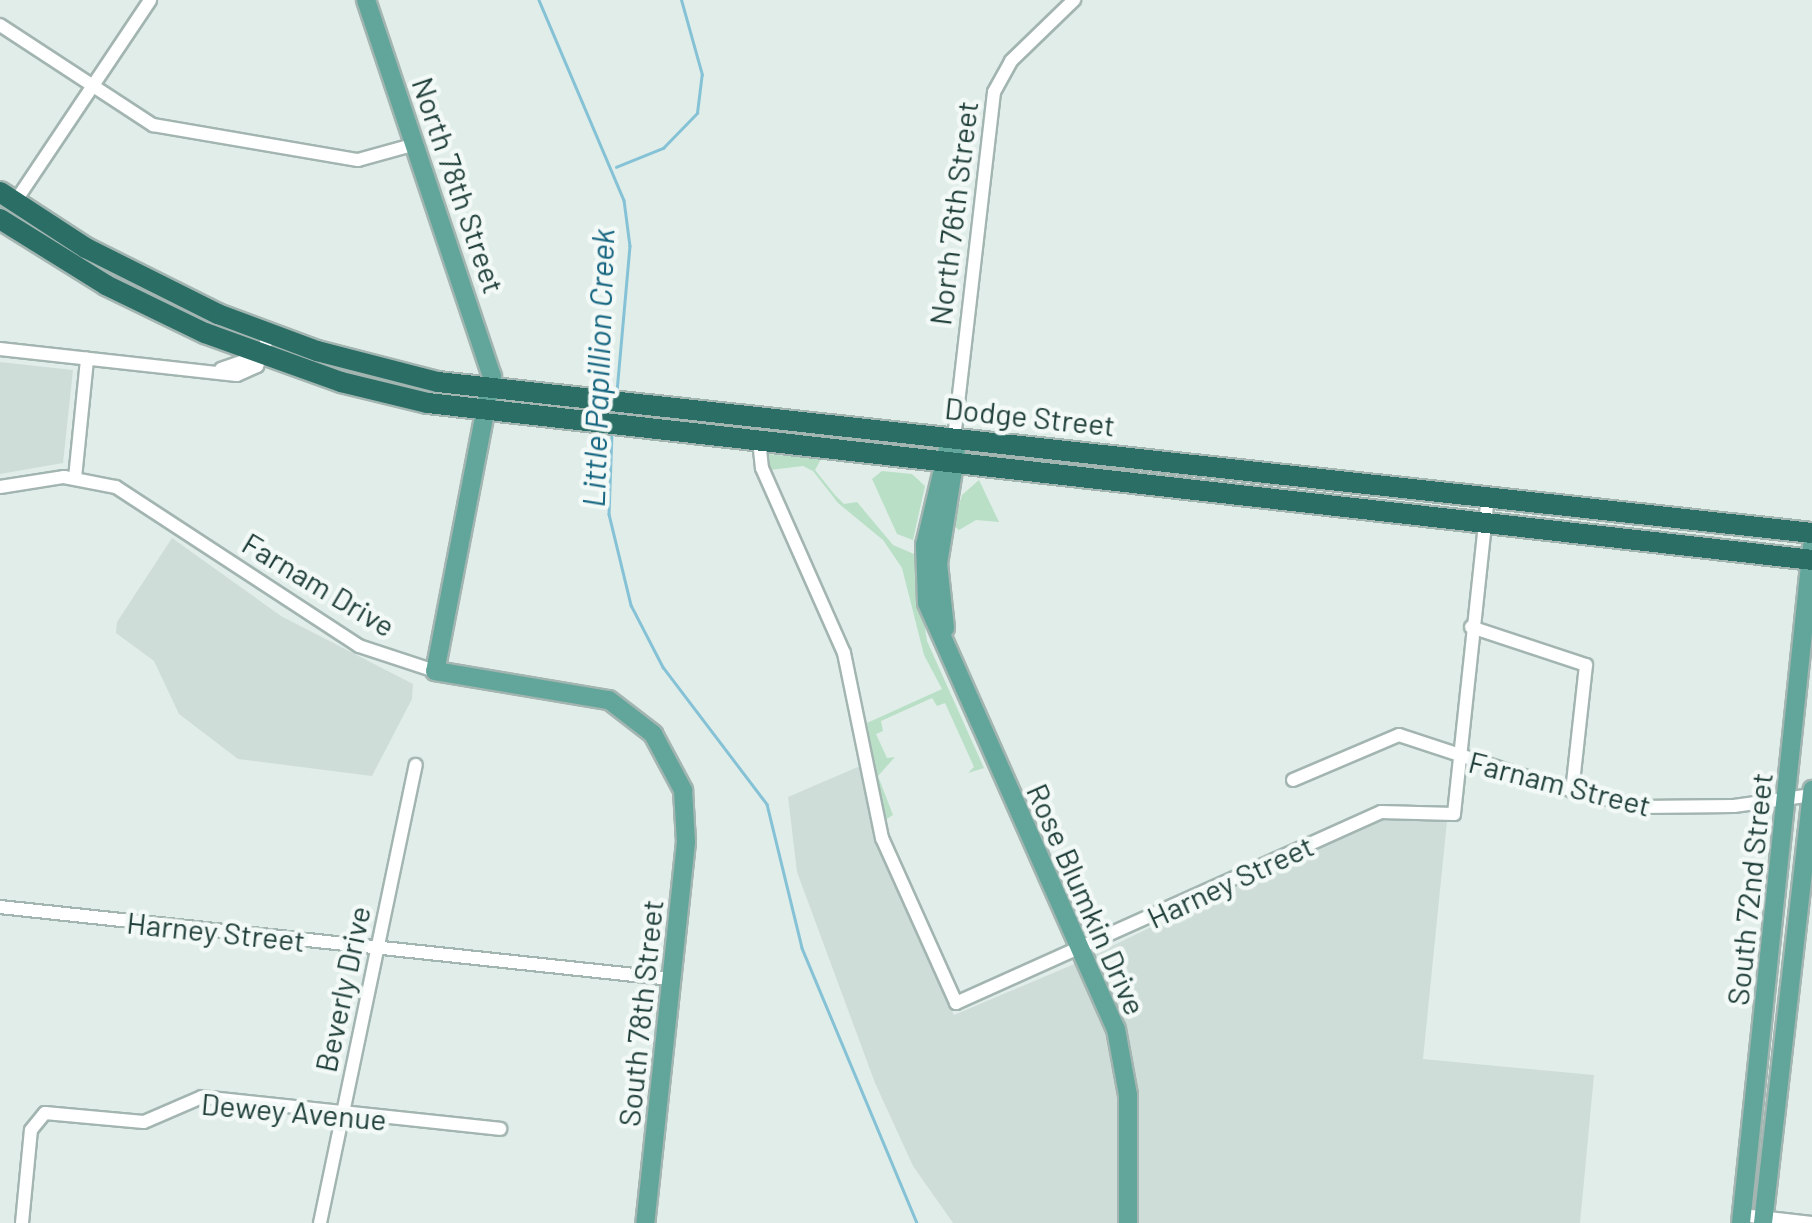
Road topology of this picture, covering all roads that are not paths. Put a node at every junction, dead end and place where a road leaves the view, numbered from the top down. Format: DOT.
graph roads {
  1 [pos="150,0"];
  2 [pos="366,0"];
  3 [pos="1074,0"];
  4 [pos="0,25"];
  5 [pos="92,87"];
  6 [pos="416,144"];
  7 [pos="7,197"];
  8 [pos="0,219"];
  9 [pos="269,334"];
  10 [pos="0,349"];
  11 [pos="261,356"];
  12 [pos="87,358"];
  13 [pos="490,401"];
  14 [pos="954,438"];
  15 [pos="759,440"];
  16 [pos="951,461"];
  17 [pos="75,478"];
  18 [pos="0,487"];
  19 [pos="1488,497"];
  20 [pos="1486,518"];
  21 [pos="1812,533"];
  22 [pos="1812,556"];
  23 [pos="1472,627"];
  24 [pos="435,671"];
  25 [pos="1464,726"];
  26 [pos="1462,758"];
  27 [pos="416,765"];
  28 [pos="1495,767"];
  29 [pos="1292,780"];
  30 [pos="1572,791"];
  31 [pos="1812,793"];
  32 [pos="1786,801"];
  33 [pos="686,808"];
  34 [pos="0,907"];
  35 [pos="378,948"];
  36 [pos="1083,949"];
  37 [pos="672,980"];
  38 [pos="344,1114"];
  39 [pos="500,1129"];
  40 [pos="1741,1219"];
  41 [pos="1764,1220"];
  42 [pos="22,1223"];
  43 [pos="320,1223"];
  44 [pos="645,1223"];
  45 [pos="1128,1223"];
  46 [pos="1812,1223"];
  1 -- 5 [label="street"];
  2 -- 6 [label="main road, North 78th Street"];
  3 -- 14 [label="street, North 76th Street"];
  4 -- 5 [label="street"];
  5 -- 6 [label="street"];
  5 -- 7 [label="street"];
  6 -- 13 [label="main road, North 78th Street"];
  7 -- 9 [label="highway, Dodge Street"];
  8 -- 11 [label="highway, Dodge Street"];
  9 -- 11 [label="street"];
  9 -- 13 [label="highway, Dodge Street"];
  10 -- 12 [label="street"];
  11 -- 12 [label="street"];
  11 -- 13 [label="highway, Dodge Street"];
  12 -- 17 [label="street"];
  13 -- 14 [label="highway, Dodge Street"];
  13 -- 15 [label="highway, Dodge Street"];
  13 -- 24 [label="main road"];
  14 -- 16 [label="main road, North 76th Street"];
  14 -- 19 [label="highway, Dodge Street"];
  15 -- 16 [label="highway, Dodge Street"];
  15 -- 36 [label="street, Harney Street"];
  16 -- 20 [label="highway, Dodge Street"];
  16 -- 36 [label="main road, Rose Blumkin Drive"];
  17 -- 18 [label="street, Farnam Drive"];
  17 -- 24 [label="street, Farnam Drive"];
  19 -- 20 [label="street"];
  19 -- 21 [label="highway, Dodge Street"];
  20 -- 22 [label="highway, Dodge Street"];
  20 -- 23 [label="street"];
  22 -- 32 [label="main road, South 72nd Street"];
  23 -- 25 [label="street"];
  23 -- 30 [label="street"];
  24 -- 33 [label="main road, Farnam Drive"];
  25 -- 26 [label="street"];
  25 -- 28 [label="street"];
  26 -- 28 [label="street, Farnam Street"];
  26 -- 29 [label="street, Farnam Street"];
  26 -- 36 [label="street, Harney Street"];
  27 -- 35 [label="street, Beverly Drive"];
  28 -- 30 [label="street, Farnam Street"];
  30 -- 32 [label="street, Farnam Street"];
  31 -- 32 [label="street, Farnam Street"];
  31 -- 41 [label="main road, South 72nd Street"];
  32 -- 40 [label="main road, South 72nd Street"];
  33 -- 37 [label="main road, South 78th Street"];
  34 -- 35 [label="street, Harney Street"];
  35 -- 37 [label="street, Harney Street"];
  35 -- 38 [label="street, Beverly Drive"];
  36 -- 45 [label="main road, Rose Blumkin Drive"];
  37 -- 44 [label="main road, South 78th Street"];
  38 -- 39 [label="street, Dewey Avenue"];
  38 -- 42 [label="street, Dewey Avenue"];
  38 -- 43 [label="street, Beverly Drive"];
  40 -- 41 [label="street"];
  41 -- 46 [label="street"];
}
